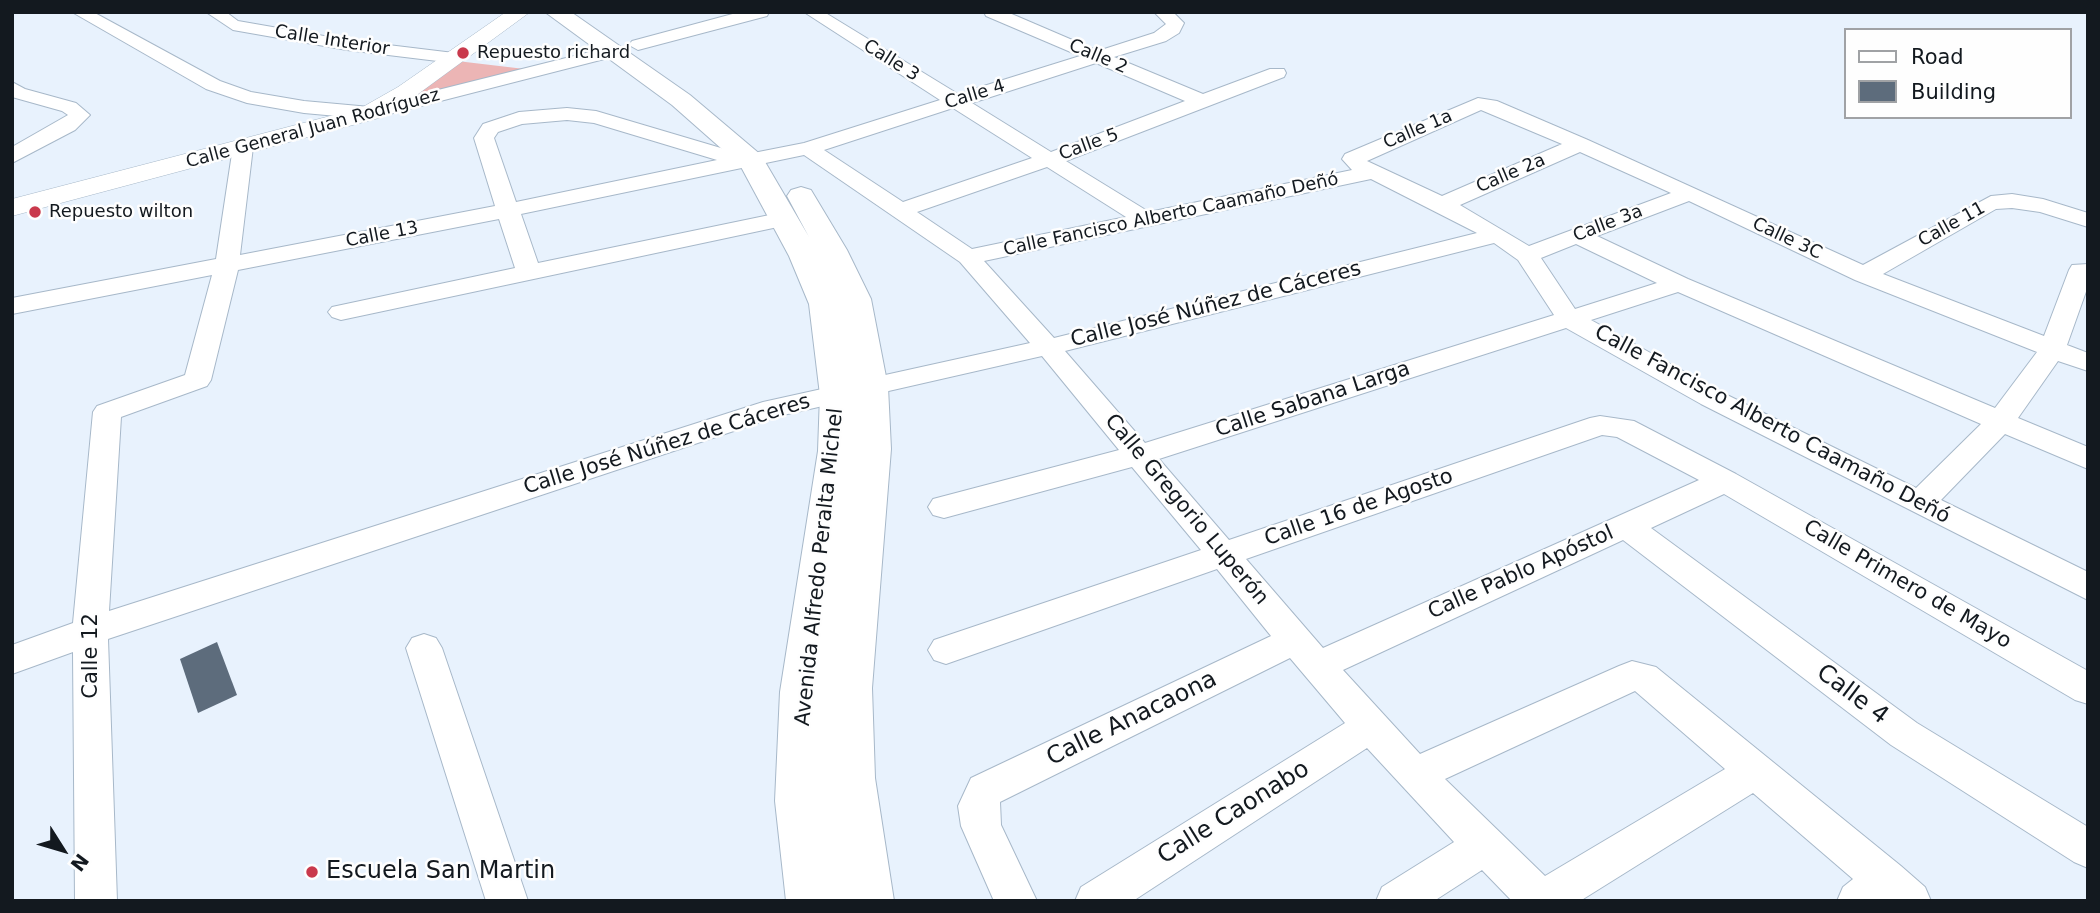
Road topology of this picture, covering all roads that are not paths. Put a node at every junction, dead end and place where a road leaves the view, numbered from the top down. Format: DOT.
graph roads {
  1 [pos="80,12"];
  2 [pos="214,12"];
  3 [pos="520,12"];
  4 [pos="556,12"];
  5 [pos="587,12"];
  6 [pos="761,12"];
  7 [pos="812,12"];
  8 [pos="992,12"];
  9 [pos="1162,12"];
  10 [pos="626,48"];
  11 [pos="1098,57"];
  12 [pos="454,58"];
  13 [pos="1277,73"];
  14 [pos="12,88"];
  15 [pos="955,101"];
  16 [pos="1204,102"];
  17 [pos="1490,104"];
  18 [pos="370,113"];
  19 [pos="731,113"];
  20 [pos="1581,144"];
  21 [pos="243,147"];
  22 [pos="766,153"];
  23 [pos="12,157"];
  24 [pos="1051,159"];
  25 [pos="1364,168"];
  26 [pos="1690,193"];
  27 [pos="1442,204"];
  28 [pos="12,208"];
  29 [pos="508,210"];
  30 [pos="899,211"];
  31 [pos="784,219"];
  32 [pos="1148,220"];
  33 [pos="2088,220"];
  34 [pos="1498,235"];
  35 [pos="1577,236"];
  36 [pos="1527,255"];
  37 [pos="968,257"];
  38 [pos="227,265"];
  39 [pos="2081,270"];
  40 [pos="528,271"];
  41 [pos="1864,275"];
  42 [pos="1679,284"];
  43 [pos="12,306"];
  44 [pos="341,312"];
  45 [pos="1569,318"];
  46 [pos="1048,347"];
  47 [pos="2052,350"];
  48 [pos="2088,363"];
  49 [pos="870,387"];
  50 [pos="838,395"];
  51 [pos="2000,422"];
  52 [pos="1139,456"];
  53 [pos="2088,459"];
  54 [pos="1725,481"];
  55 [pos="847,503"];
  56 [pos="1920,503"];
  57 [pos="944,507"];
  58 [pos="1626,526"];
  59 [pos="1224,555"];
  60 [pos="2088,587"];
  61 [pos="90,631"];
  62 [pos="424,648"];
  63 [pos="946,650"];
  64 [pos="1306,653"];
  65 [pos="12,660"];
  66 [pos="2088,689"];
  67 [pos="1371,726"];
  68 [pos="1757,771"];
  69 [pos="1414,775"];
  70 [pos="1485,845"];
  71 [pos="2088,849"];
  72 [pos="1885,894"];
  73 [pos="96,901"];
  74 [pos="507,901"];
  75 [pos="814,901"];
  76 [pos="867,901"];
  77 [pos="1016,901"];
  78 [pos="1096,901"];
  79 [pos="1397,901"];
  80 [pos="1542,901"];
  1 -- 18 [label="street"];
  2 -- 12 [label="street, Calle Interior"];
  3 -- 12 [label="street"];
  4 -- 10 [label="main road, Avenida Alfredo Peralta Michel"];
  5 -- 10 [label="main road, Avenida Alfredo Peralta Michel"];
  6 -- 10 [label="street, Calle General Juan Rodríguez"];
  7 -- 15 [label="street, Calle 3"];
  8 -- 11 [label="street, Calle 2"];
  9 -- 11 [label="street, Calle 4"];
  10 -- 18 [label="street, Calle General Juan Rodríguez"];
  10 -- 19 [label="main road, Avenida Alfredo Peralta Michel"];
  10 -- 22 [label="main road, Avenida Alfredo Peralta Michel"];
  11 -- 15 [label="street, Calle 4"];
  11 -- 16 [label="street, Calle 2"];
  12 -- 18 [label="street"];
  13 -- 16 [label="street, Calle 5"];
  14 -- 23 [label="street"];
  15 -- 22 [label="street, Calle 4"];
  15 -- 24 [label="street, Calle 3"];
  16 -- 24 [label="street, Calle 5"];
  17 -- 20 [label="street, Calle 3C"];
  17 -- 25 [label="street, Calle 1a"];
  18 -- 21 [label="street, Calle General Juan Rodríguez"];
  20 -- 26 [label="street, Calle 3C"];
  20 -- 27 [label="street, Calle 2a"];
  21 -- 28 [label="street, Calle General Juan Rodríguez"];
  21 -- 38 [label="street"];
  22 -- 29 [label="street, Calle 13"];
  22 -- 29 [label="street, Calle Gregorio Luperón"];
  22 -- 30 [label="street, Calle Gregorio Luperón"];
  22 -- 31 [label="main road, Avenida Alfredo Peralta Michel"];
  22 -- 49 [label="main road, Avenida Alfredo Peralta Michel"];
  24 -- 30 [label="street, Calle 5"];
  24 -- 32 [label="street, Calle 3"];
  25 -- 27 [label="street, Calle Fancisco Alberto Caamaño Deñó"];
  25 -- 32 [label="street, Calle Fancisco Alberto Caamaño Deñó"];
  26 -- 35 [label="street, Calle 3a"];
  26 -- 41 [label="street, Calle 3C"];
  27 -- 34 [label="street, Calle Fancisco Alberto Caamaño Deñó"];
  29 -- 38 [label="street, Calle 13"];
  29 -- 40 [label="street"];
  30 -- 37 [label="street, Calle Gregorio Luperón"];
  31 -- 40 [label="street"];
  31 -- 50 [label="main road, Avenida Alfredo Peralta Michel"];
  32 -- 37 [label="street, Calle Fancisco Alberto Caamaño Deñó"];
  33 -- 41 [label="street, Calle 11"];
  34 -- 36 [label="street, Calle Fancisco Alberto Caamaño Deñó"];
  34 -- 46 [label="street, Calle José Núñez de Cáceres"];
  35 -- 36 [label="street, Calle 3a"];
  35 -- 42 [label="street"];
  36 -- 45 [label="street, Calle Fancisco Alberto Caamaño Deñó"];
  37 -- 46 [label="street, Calle Gregorio Luperón"];
  38 -- 43 [label="street, Calle 13"];
  38 -- 61 [label="street, Calle 12"];
  39 -- 47 [label="street"];
  40 -- 44 [label="street"];
  41 -- 47 [label="street, Calle 3C"];
  42 -- 45 [label="street, Calle Sabana Larga"];
  42 -- 51 [label="street"];
  45 -- 52 [label="street, Calle Sabana Larga"];
  45 -- 56 [label="street, Calle Fancisco Alberto Caamaño Deñó"];
  46 -- 49 [label="street, Calle José Núñez de Cáceres"];
  46 -- 52 [label="street, Calle Gregorio Luperón"];
  47 -- 48 [label="street, Calle 3C"];
  47 -- 51 [label="street"];
  49 -- 50 [label="street, Calle José Núñez de Cáceres"];
  49 -- 55 [label="main road, Avenida Alfredo Peralta Michel"];
  50 -- 55 [label="main road, Avenida Alfredo Peralta Michel"];
  50 -- 61 [label="street, Calle José Núñez de Cáceres"];
  51 -- 53 [label="street"];
  51 -- 56 [label="street"];
  52 -- 57 [label="street, Calle Sabana Larga"];
  52 -- 59 [label="street, Calle Gregorio Luperón"];
  54 -- 58 [label="street, Calle Pablo Apóstol"];
  54 -- 59 [label="street, Calle 16 de Agosto"];
  54 -- 66 [label="street, Calle Primero de Mayo"];
  55 -- 75 [label="main road, Avenida Alfredo Peralta Michel"];
  55 -- 76 [label="main road, Avenida Alfredo Peralta Michel"];
  56 -- 60 [label="street, Calle Fancisco Alberto Caamaño Deñó"];
  58 -- 64 [label="street, Calle Pablo Apóstol"];
  58 -- 71 [label="street, Calle 4"];
  59 -- 63 [label="street, Calle 16 de Agosto"];
  59 -- 64 [label="street, Calle Gregorio Luperón"];
  61 -- 65 [label="street, Calle José Núñez de Cáceres"];
  61 -- 73 [label="street, Calle 12"];
  62 -- 74 [label="street"];
  64 -- 67 [label="street, Calle Gregorio Luperón"];
  64 -- 77 [label="street, Calle Anacaona"];
  67 -- 69 [label="street, Calle Gregorio Luperón"];
  67 -- 78 [label="street, Calle Caonabo"];
  68 -- 69 [label="street"];
  68 -- 72 [label="street"];
  68 -- 80 [label="street"];
  69 -- 70 [label="street, Calle Gregorio Luperón"];
  70 -- 79 [label="street"];
  70 -- 80 [label="street, Calle Gregorio Luperón"];
}
